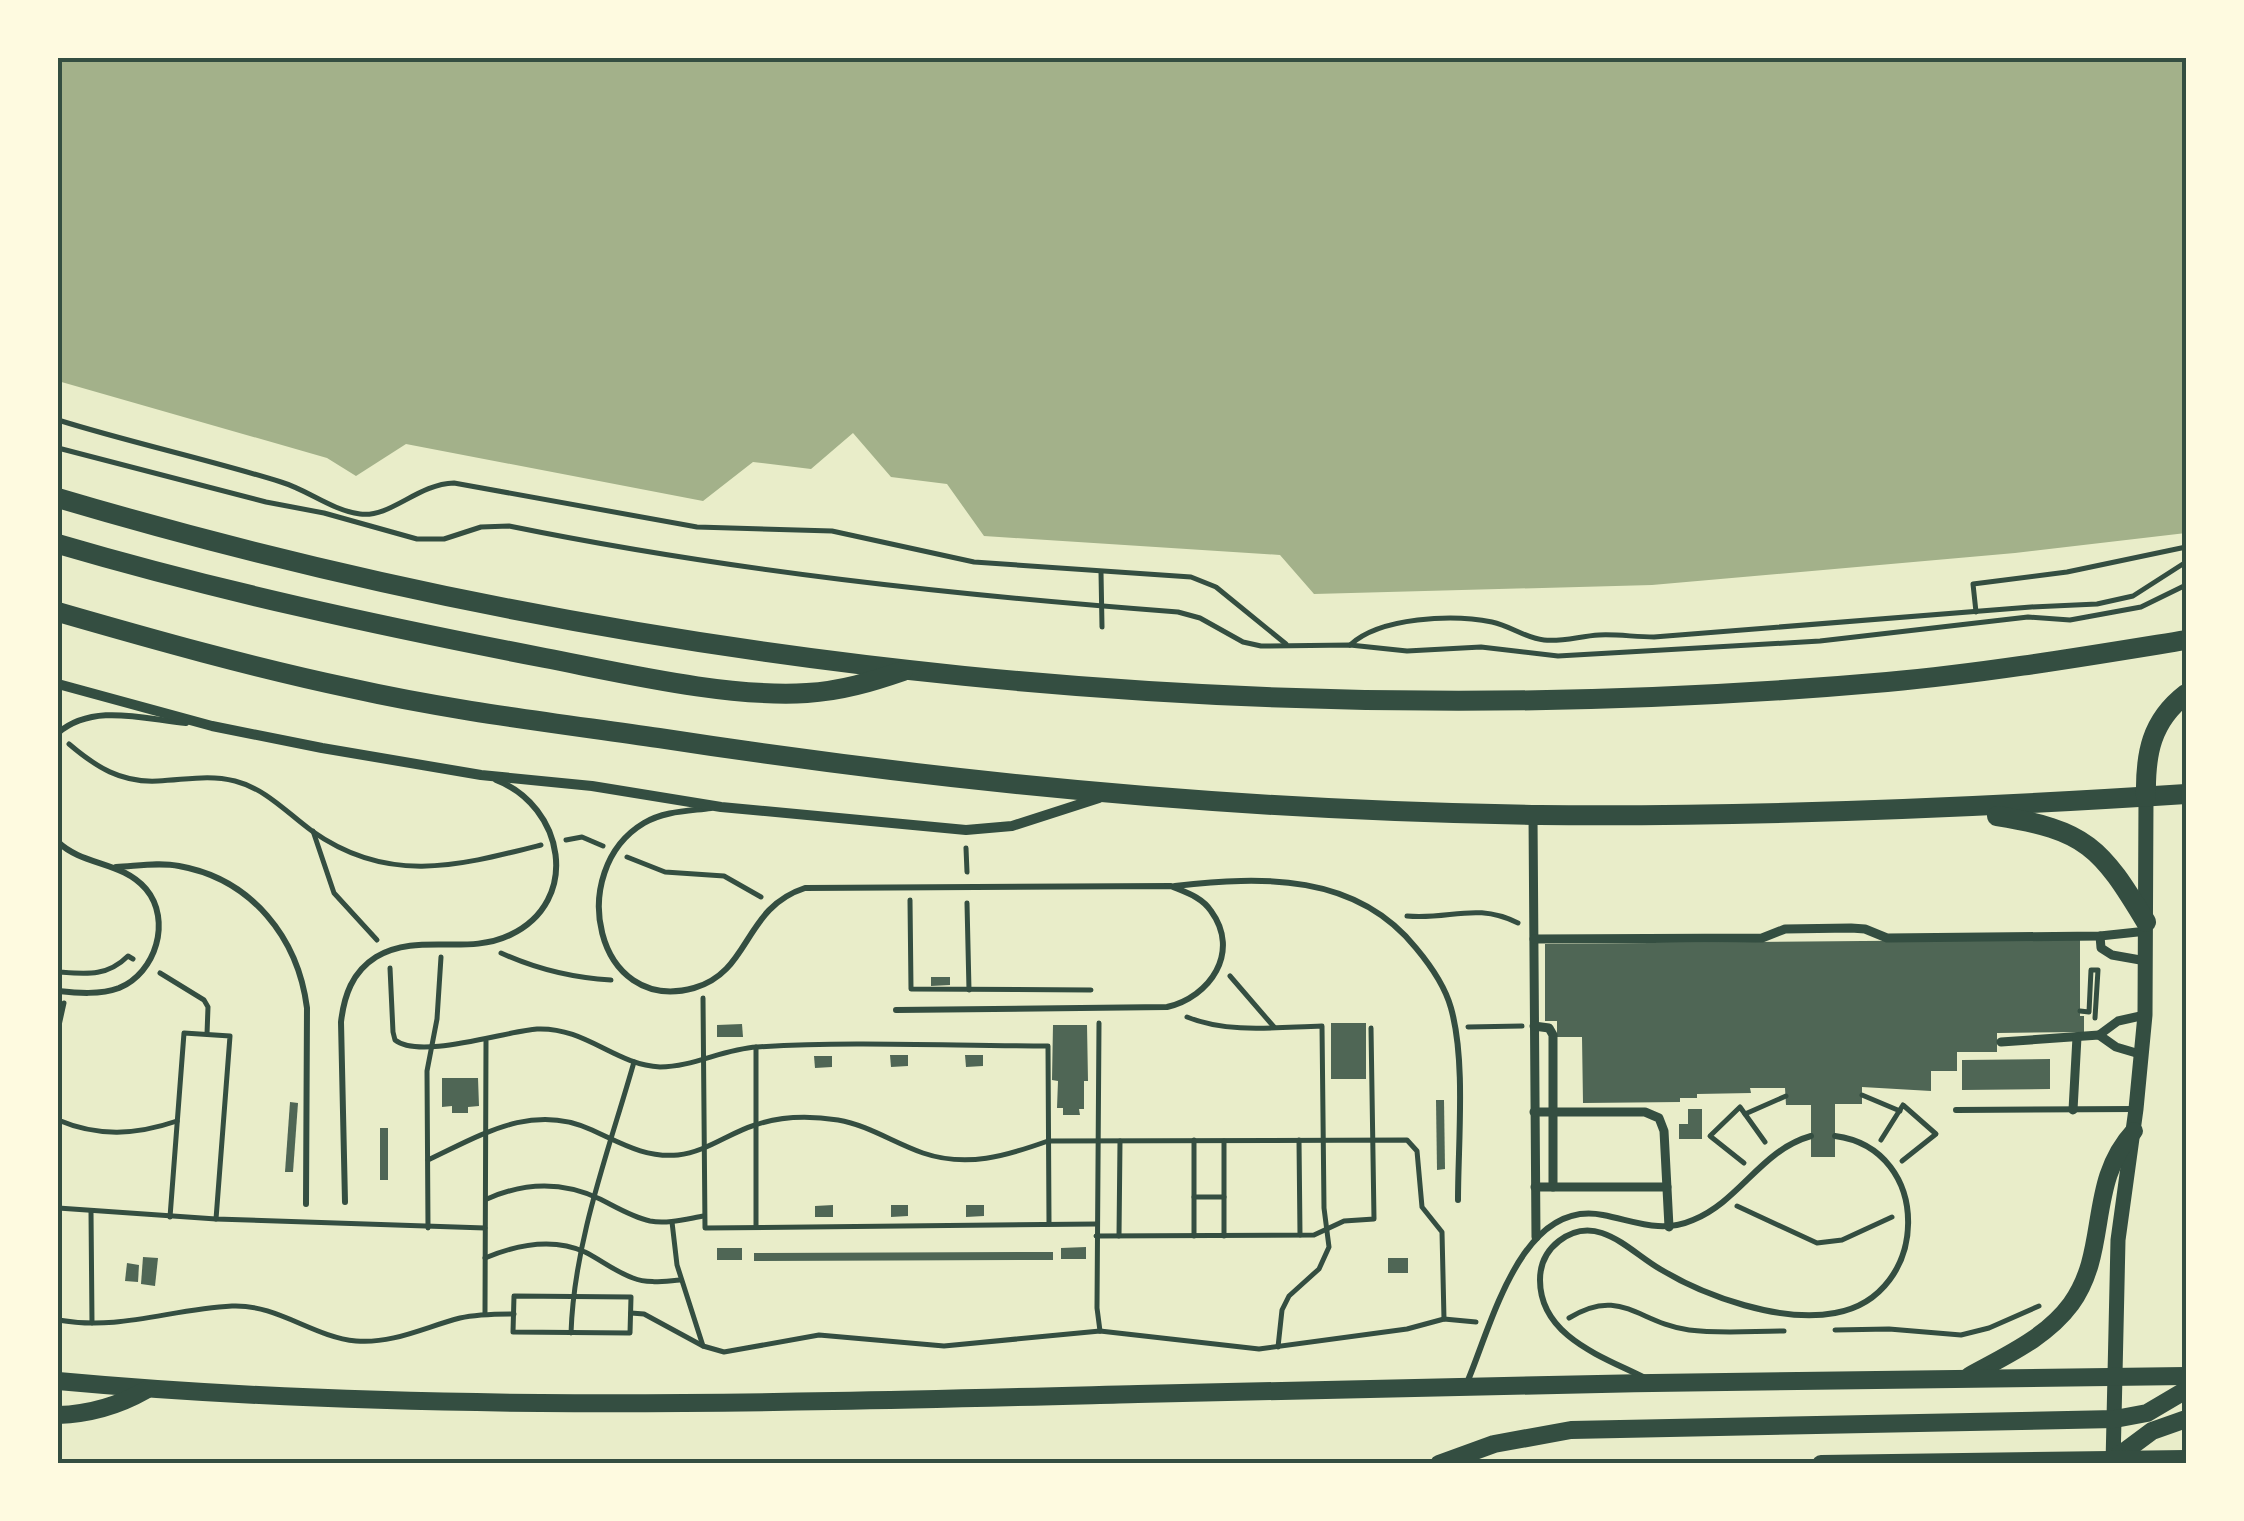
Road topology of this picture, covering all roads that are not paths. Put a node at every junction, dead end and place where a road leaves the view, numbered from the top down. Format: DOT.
graph roads {
  1 [pos="58,498"];
  2 [pos="58,544"];
  3 [pos="58,612"];
  4 [pos="2186,640"];
  5 [pos="909,669"];
  6 [pos="58,684"];
  7 [pos="2186,694"];
  8 [pos="212,726"];
  9 [pos="58,733"];
  10 [pos="481,774"];
  11 [pos="1115,792"];
  12 [pos="2186,794"];
  13 [pos="2146,797"];
  14 [pos="721,807"];
  15 [pos="1956,810"];
  16 [pos="1533,815"];
  17 [pos="58,842"];
  18 [pos="116,868"];
  19 [pos="1171,886"];
  20 [pos="2146,926"];
  21 [pos="1534,935"];
  22 [pos="2100,936"];
  23 [pos="2146,961"];
  24 [pos="58,991"];
  25 [pos="896,1010"];
  26 [pos="2145,1014"];
  27 [pos="1534,1026"];
  28 [pos="2097,1036"];
  29 [pos="2078,1037"];
  30 [pos="2001,1042"];
  31 [pos="2143,1055"];
  32 [pos="1534,1065"];
  33 [pos="1553,1066"];
  34 [pos="1956,1110"];
  35 [pos="2073,1110"];
  36 [pos="2136,1110"];
  37 [pos="1534,1112"];
  38 [pos="1553,1112"];
  39 [pos="2134,1131"];
  40 [pos="1811,1136"];
  41 [pos="1835,1136"];
  42 [pos="1667,1186"];
  43 [pos="1535,1187"];
  44 [pos="1553,1187"];
  45 [pos="1458,1200"];
  46 [pos="345,1202"];
  47 [pos="306,1204"];
  48 [pos="1668,1227"];
  49 [pos="1536,1237"];
  50 [pos="2186,1376"];
  51 [pos="2115,1377"];
  52 [pos="1964,1378"];
  53 [pos="58,1382"];
  54 [pos="1656,1383"];
  55 [pos="1466,1386"];
  56 [pos="146,1390"];
  57 [pos="2186,1390"];
  58 [pos="58,1415"];
  59 [pos="2115,1419"];
  60 [pos="2186,1420"];
  61 [pos="2186,1459"];
  62 [pos="1969,1462"];
  63 [pos="2113,1462"];
  64 [pos="1439,1464"];
  65 [pos="1822,1464"];
  1 -- 5 [label="highway"];
  2 -- 5 [label="highway"];
  3 -- 11 [label="highway"];
  4 -- 5 [label="highway"];
  6 -- 8 [label="street"];
  7 -- 13 [label="highway"];
  8 -- 9 [label="lane"];
  8 -- 10 [label="street"];
  10 -- 14 [label="street"];
  10 -- 46 [label="lane"];
  11 -- 14 [label="street"];
  11 -- 16 [label="highway"];
  12 -- 13 [label="highway"];
  13 -- 15 [label="highway"];
  13 -- 20 [label="street"];
  14 -- 19 [label="lane"];
  15 -- 16 [label="highway"];
  15 -- 20 [label="highway"];
  16 -- 21 [label="street"];
  17 -- 18 [label="lane"];
  18 -- 24 [label="lane"];
  18 -- 47 [label="lane"];
  19 -- 25 [label="lane"];
  19 -- 45 [label="lane"];
  20 -- 22 [label="street"];
  20 -- 23 [label="street"];
  21 -- 22 [label="street"];
  21 -- 27 [label="street"];
  22 -- 23 [label="street"];
  23 -- 26 [label="street"];
  26 -- 28 [label="street"];
  26 -- 31 [label="street"];
  27 -- 32 [label="street"];
  27 -- 33 [label="street"];
  28 -- 29 [label="street"];
  28 -- 31 [label="street"];
  29 -- 30 [label="street"];
  29 -- 35 [label="street"];
  31 -- 36 [label="street"];
  32 -- 33 [label="street"];
  32 -- 37 [label="street"];
  33 -- 38 [label="street"];
  34 -- 35 [label="lane"];
  35 -- 36 [label="lane"];
  36 -- 39 [label="street"];
  37 -- 38 [label="street"];
  37 -- 43 [label="street"];
  38 -- 42 [label="street"];
  38 -- 44 [label="street"];
  39 -- 51 [label="street"];
  39 -- 52 [label="main road"];
  40 -- 48 [label="lane"];
  41 -- 54 [label="lane"];
  42 -- 44 [label="street"];
  42 -- 48 [label="street"];
  43 -- 44 [label="street"];
  43 -- 49 [label="street"];
  48 -- 49 [label="lane"];
  49 -- 55 [label="lane"];
  50 -- 51 [label="main road"];
  51 -- 52 [label="main road"];
  51 -- 59 [label="street"];
  52 -- 54 [label="main road"];
  53 -- 56 [label="main road"];
  54 -- 55 [label="main road"];
  55 -- 56 [label="main road"];
  56 -- 58 [label="main road"];
  57 -- 59 [label="main road"];
  59 -- 63 [label="street"];
  59 -- 64 [label="main road"];
  60 -- 63 [label="main road"];
  61 -- 63 [label="main road"];
  62 -- 63 [label="main road"];
  62 -- 65 [label="main road"];
}
